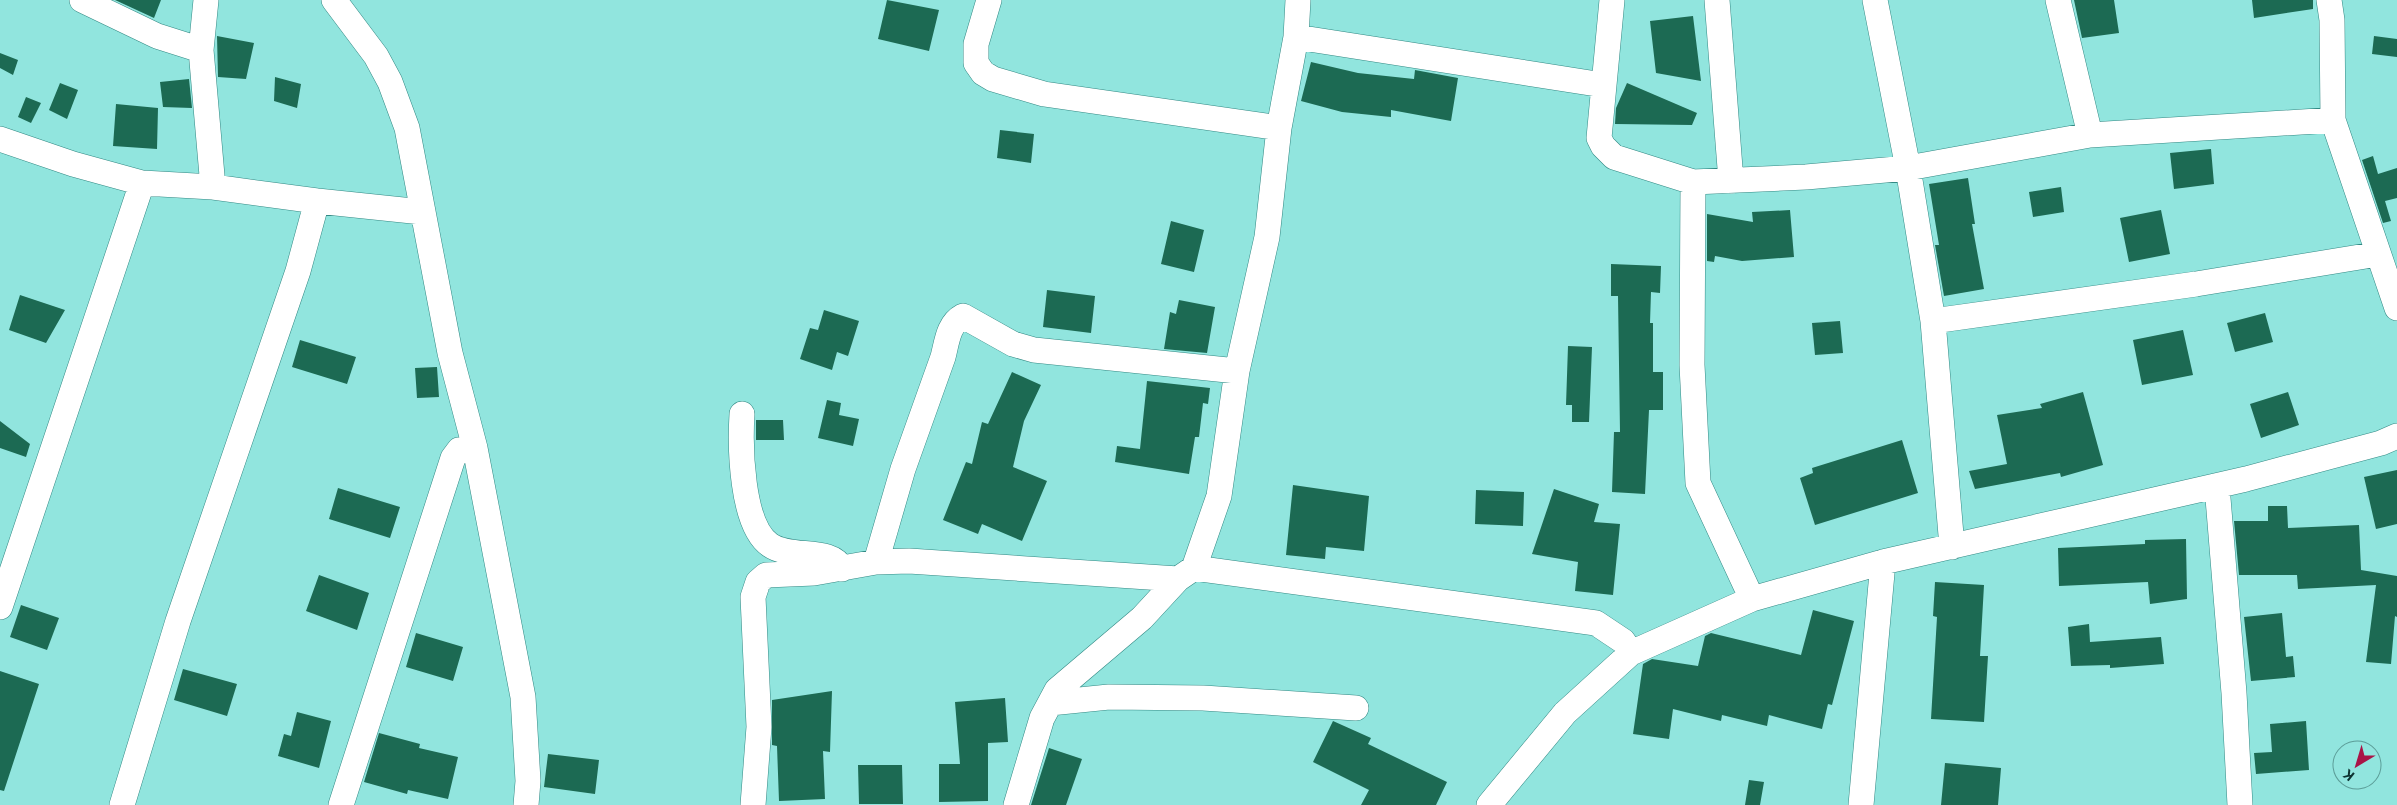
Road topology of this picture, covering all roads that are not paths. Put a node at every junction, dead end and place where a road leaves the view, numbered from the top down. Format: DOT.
graph roads {
  1 [pos="82,0"];
  2 [pos="206,0"];
  3 [pos="334,0"];
  4 [pos="989,0"];
  5 [pos="1298,0"];
  6 [pos="1612,0"];
  7 [pos="1627,0"];
  8 [pos="1717,0"];
  9 [pos="1875,0"];
  10 [pos="2058,0"];
  11 [pos="2329,0"];
  12 [pos="1296,37"];
  13 [pos="201,50"];
  14 [pos="1603,85"];
  15 [pos="2333,120"];
  16 [pos="1279,128"];
  17 [pos="2090,135"];
  18 [pos="0,139"];
  19 [pos="1908,168"];
  20 [pos="1732,181"];
  21 [pos="142,182"];
  22 [pos="1693,182"];
  23 [pos="213,187"];
  24 [pos="317,202"];
  25 [pos="422,212"];
  26 [pos="2378,254"];
  27 [pos="2397,308"];
  28 [pos="1933,321"];
  29 [pos="1237,371"];
  30 [pos="742,414"];
  31 [pos="2397,436"];
  32 [pos="475,448"];
  33 [pos="2217,486"];
  34 [pos="1952,547"];
  35 [pos="876,562"];
  36 [pos="1883,562"];
  37 [pos="842,569"];
  38 [pos="1186,574"];
  39 [pos="1752,599"];
  40 [pos="0,607"];
  41 [pos="1632,653"];
  42 [pos="1050,703"];
  43 [pos="1356,708"];
  44 [pos="122,805"];
  45 [pos="342,805"];
  46 [pos="526,805"];
  47 [pos="753,805"];
  48 [pos="1016,805"];
  49 [pos="1489,805"];
  50 [pos="1861,805"];
  51 [pos="2240,805"];
  1 -- 13 [label="street"];
  2 -- 13 [label="street"];
  3 -- 25 [label="street"];
  4 -- 16 [label="street"];
  5 -- 12 [label="street"];
  6 -- 7 [label="street"];
  6 -- 14 [label="street"];
  8 -- 20 [label="street"];
  9 -- 19 [label="street"];
  10 -- 17 [label="street"];
  11 -- 15 [label="street"];
  12 -- 14 [label="street"];
  12 -- 16 [label="street"];
  13 -- 23 [label="street"];
  14 -- 22 [label="street"];
  15 -- 17 [label="street"];
  15 -- 26 [label="street"];
  16 -- 29 [label="street"];
  17 -- 19 [label="street"];
  18 -- 21 [label="street"];
  19 -- 20 [label="street"];
  19 -- 28 [label="street"];
  20 -- 22 [label="street"];
  21 -- 23 [label="street"];
  21 -- 40 [label="street"];
  22 -- 39 [label="street"];
  23 -- 24 [label="street"];
  24 -- 25 [label="street"];
  24 -- 44 [label="street"];
  25 -- 32 [label="street"];
  26 -- 27 [label="street"];
  26 -- 28 [label="street"];
  28 -- 34 [label="street"];
  29 -- 35 [label="street"];
  29 -- 38 [label="street"];
  30 -- 37 [label="street"];
  31 -- 33 [label="street"];
  32 -- 45 [label="street"];
  32 -- 46 [label="street"];
  33 -- 34 [label="street"];
  33 -- 51 [label="street"];
  34 -- 36 [label="street"];
  35 -- 37 [label="street"];
  35 -- 38 [label="street"];
  36 -- 39 [label="street"];
  36 -- 50 [label="street"];
  37 -- 47 [label="street"];
  38 -- 41 [label="street"];
  38 -- 42 [label="street"];
  39 -- 41 [label="street"];
  41 -- 49 [label="street"];
  42 -- 43 [label="street"];
  42 -- 48 [label="street"];
}
